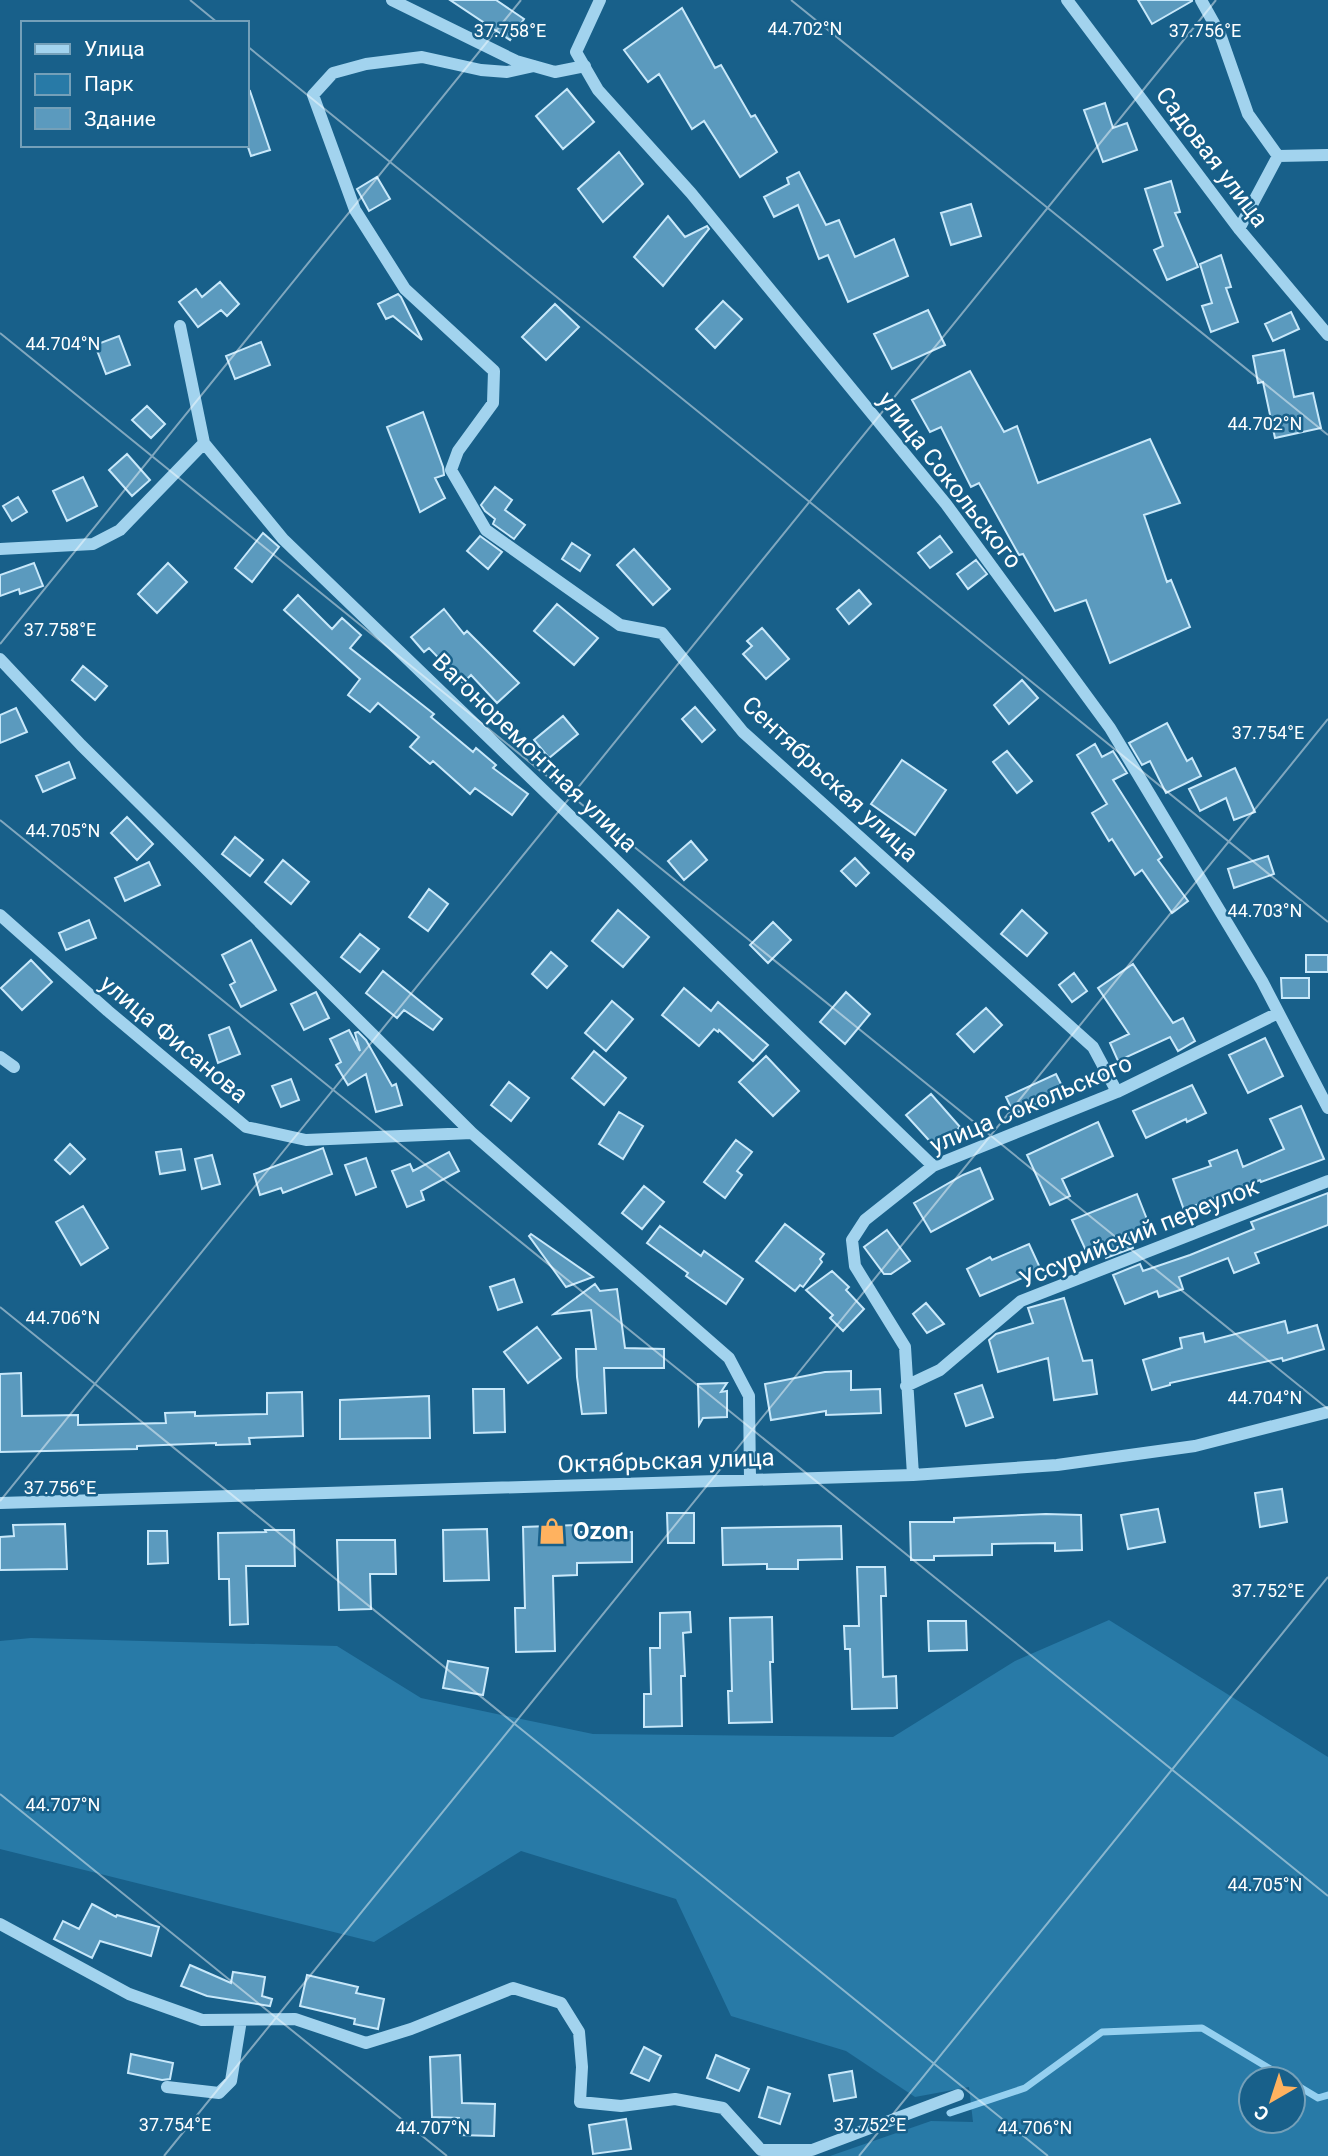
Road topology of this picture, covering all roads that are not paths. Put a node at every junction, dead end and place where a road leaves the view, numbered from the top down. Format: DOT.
graph roads {
  1 [pos="392,0"];
  2 [pos="600,0"];
  3 [pos="1067,0"];
  4 [pos="1200,0"];
  5 [pos="534,66"];
  6 [pos="585,66"];
  7 [pos="1328,155"];
  8 [pos="1278,156"];
  9 [pos="1239,229"];
  10 [pos="180,326"];
  11 [pos="1328,335"];
  12 [pos="204,443"];
  13 [pos="0,549"];
  14 [pos="0,659"];
  15 [pos="0,915"];
  16 [pos="1278,1013"];
  17 [pos="0,1057"];
  18 [pos="14,1068"];
  19 [pos="1117,1092"];
  20 [pos="1328,1108"];
  21 [pos="472,1133"];
  22 [pos="933,1166"];
  23 [pos="1328,1181"];
  24 [pos="906,1386"];
  25 [pos="1328,1412"];
  26 [pos="913,1475"];
  27 [pos="750,1480"];
  28 [pos="0,1503"];
  29 [pos="0,1924"];
  30 [pos="241,2020"];
  31 [pos="167,2087"];
  32 [pos="958,2095"];
  1 -- 5 [label="street"];
  2 -- 6 [label="street, улица Сокольского"];
  3 -- 9 [label="street, Садовая улица"];
  4 -- 8 [label="street"];
  5 -- 6 [label="street"];
  5 -- 19 [label="street, Сентябрьская улица"];
  6 -- 16 [label="street, улица Сокольского"];
  7 -- 8 [label="street"];
  8 -- 9 [label="street"];
  9 -- 11 [label="street, Садовая улица"];
  10 -- 12 [label="street, Вагоноремонтная улица"];
  12 -- 13 [label="street"];
  12 -- 22 [label="street, Вагоноремонтная улица"];
  14 -- 21 [label="street"];
  15 -- 21 [label="street, улица Фисанова"];
  16 -- 19 [label="street, улица Сокольского"];
  16 -- 20 [label="street, улица Сокольского"];
  17 -- 18 [label="street"];
  19 -- 22 [label="street, улица Сокольского"];
  21 -- 27 [label="street"];
  22 -- 24 [label="street, улица Сокольского"];
  23 -- 24 [label="street, Уссурийский переулок"];
  24 -- 26 [label="street, улица Сокольского"];
  25 -- 26 [label="street, Октябрьская улица"];
  26 -- 27 [label="street, Октябрьская улица"];
  27 -- 28 [label="street, Октябрьская улица"];
  29 -- 30 [label="street"];
  30 -- 31 [label="street"];
  30 -- 32 [label="street"];
}
